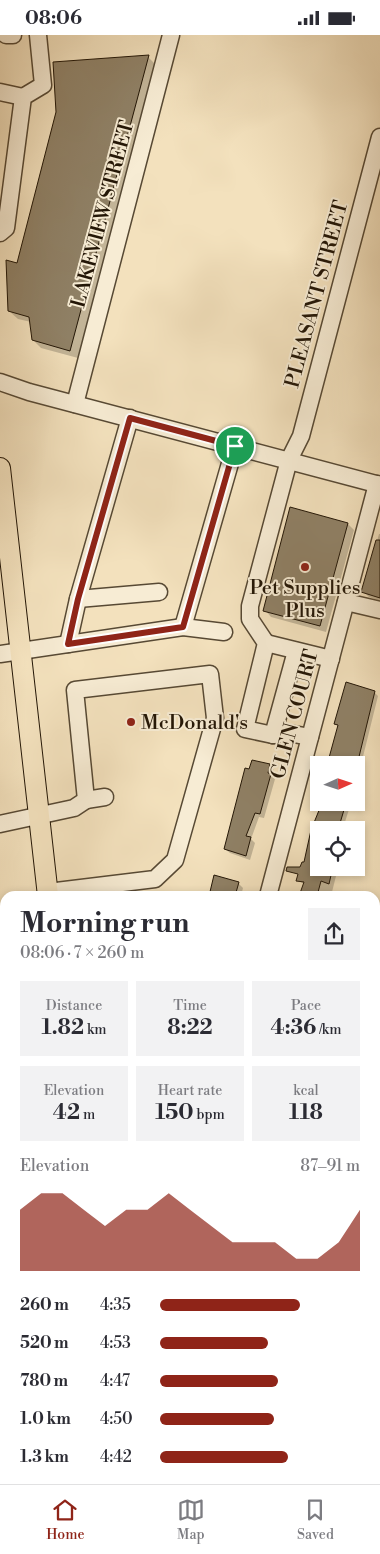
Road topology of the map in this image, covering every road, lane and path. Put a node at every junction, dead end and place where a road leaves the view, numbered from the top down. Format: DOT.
graph roads {
  1 [pos="6,35"];
  2 [pos="13,35"];
  3 [pos="38,35"];
  4 [pos="171,35"];
  5 [pos="0,92"];
  6 [pos="23,97"];
  7 [pos="380,137"];
  8 [pos="0,233"];
  9 [pos="0,382"];
  10 [pos="75,404"];
  11 [pos="130,418"];
  12 [pos="235,446"];
  13 [pos="288,460"];
  14 [pos="0,469"];
  15 [pos="378,485"];
  16 [pos="3,513"];
  17 [pos="159,592"];
  18 [pos="78,599"];
  19 [pos="346,602"];
  20 [pos="380,610"];
  21 [pos="183,627"];
  22 [pos="224,631"];
  23 [pos="266,643"];
  24 [pos="68,644"];
  25 [pos="296,651"];
  26 [pos="10,653"];
  27 [pos="331,659"];
  28 [pos="273,735"];
  29 [pos="310,737"];
  30 [pos="105,797"];
  31 [pos="86,800"];
  32 [pos="38,815"];
  33 [pos="0,823"];
  34 [pos="48,891"];
  35 [pos="69,891"];
  36 [pos="269,891"];
  1 -- 2 [label="street"];
  3 -- 6 [label="street"];
  4 -- 10 [label="street, LAKEVIEW STREET"];
  5 -- 6 [label="street"];
  6 -- 8 [label="street"];
  7 -- 13 [label="street, PLEASANT STREET"];
  9 -- 10 [label="street"];
  10 -- 11 [label="street"];
  11 -- 12 [label="street"];
  11 -- 18 [label="street"];
  12 -- 13 [label="street"];
  12 -- 21 [label="street"];
  13 -- 15 [label="street"];
  13 -- 23 [label="street, PLEASANT STREET"];
  14 -- 16 [label="main road"];
  15 -- 19 [label="street, GLEN COURT"];
  16 -- 26 [label="main road"];
  17 -- 18 [label="street"];
  18 -- 24 [label="street"];
  19 -- 20 [label="street"];
  19 -- 27 [label="street, GLEN COURT"];
  21 -- 22 [label="street"];
  21 -- 24 [label="street"];
  23 -- 25 [label="street"];
  23 -- 28 [label="street"];
  24 -- 26 [label="street"];
  25 -- 27 [label="street"];
  25 -- 28 [label="street"];
  26 -- 32 [label="main road"];
  27 -- 29 [label="street, GLEN COURT"];
  28 -- 29 [label="street"];
  29 -- 36 [label="street, GLEN COURT"];
  30 -- 31 [label="street"];
  31 -- 32 [label="street"];
  31 -- 35 [label="street"];
  32 -- 33 [label="street"];
  32 -- 34 [label="main road"];
}
